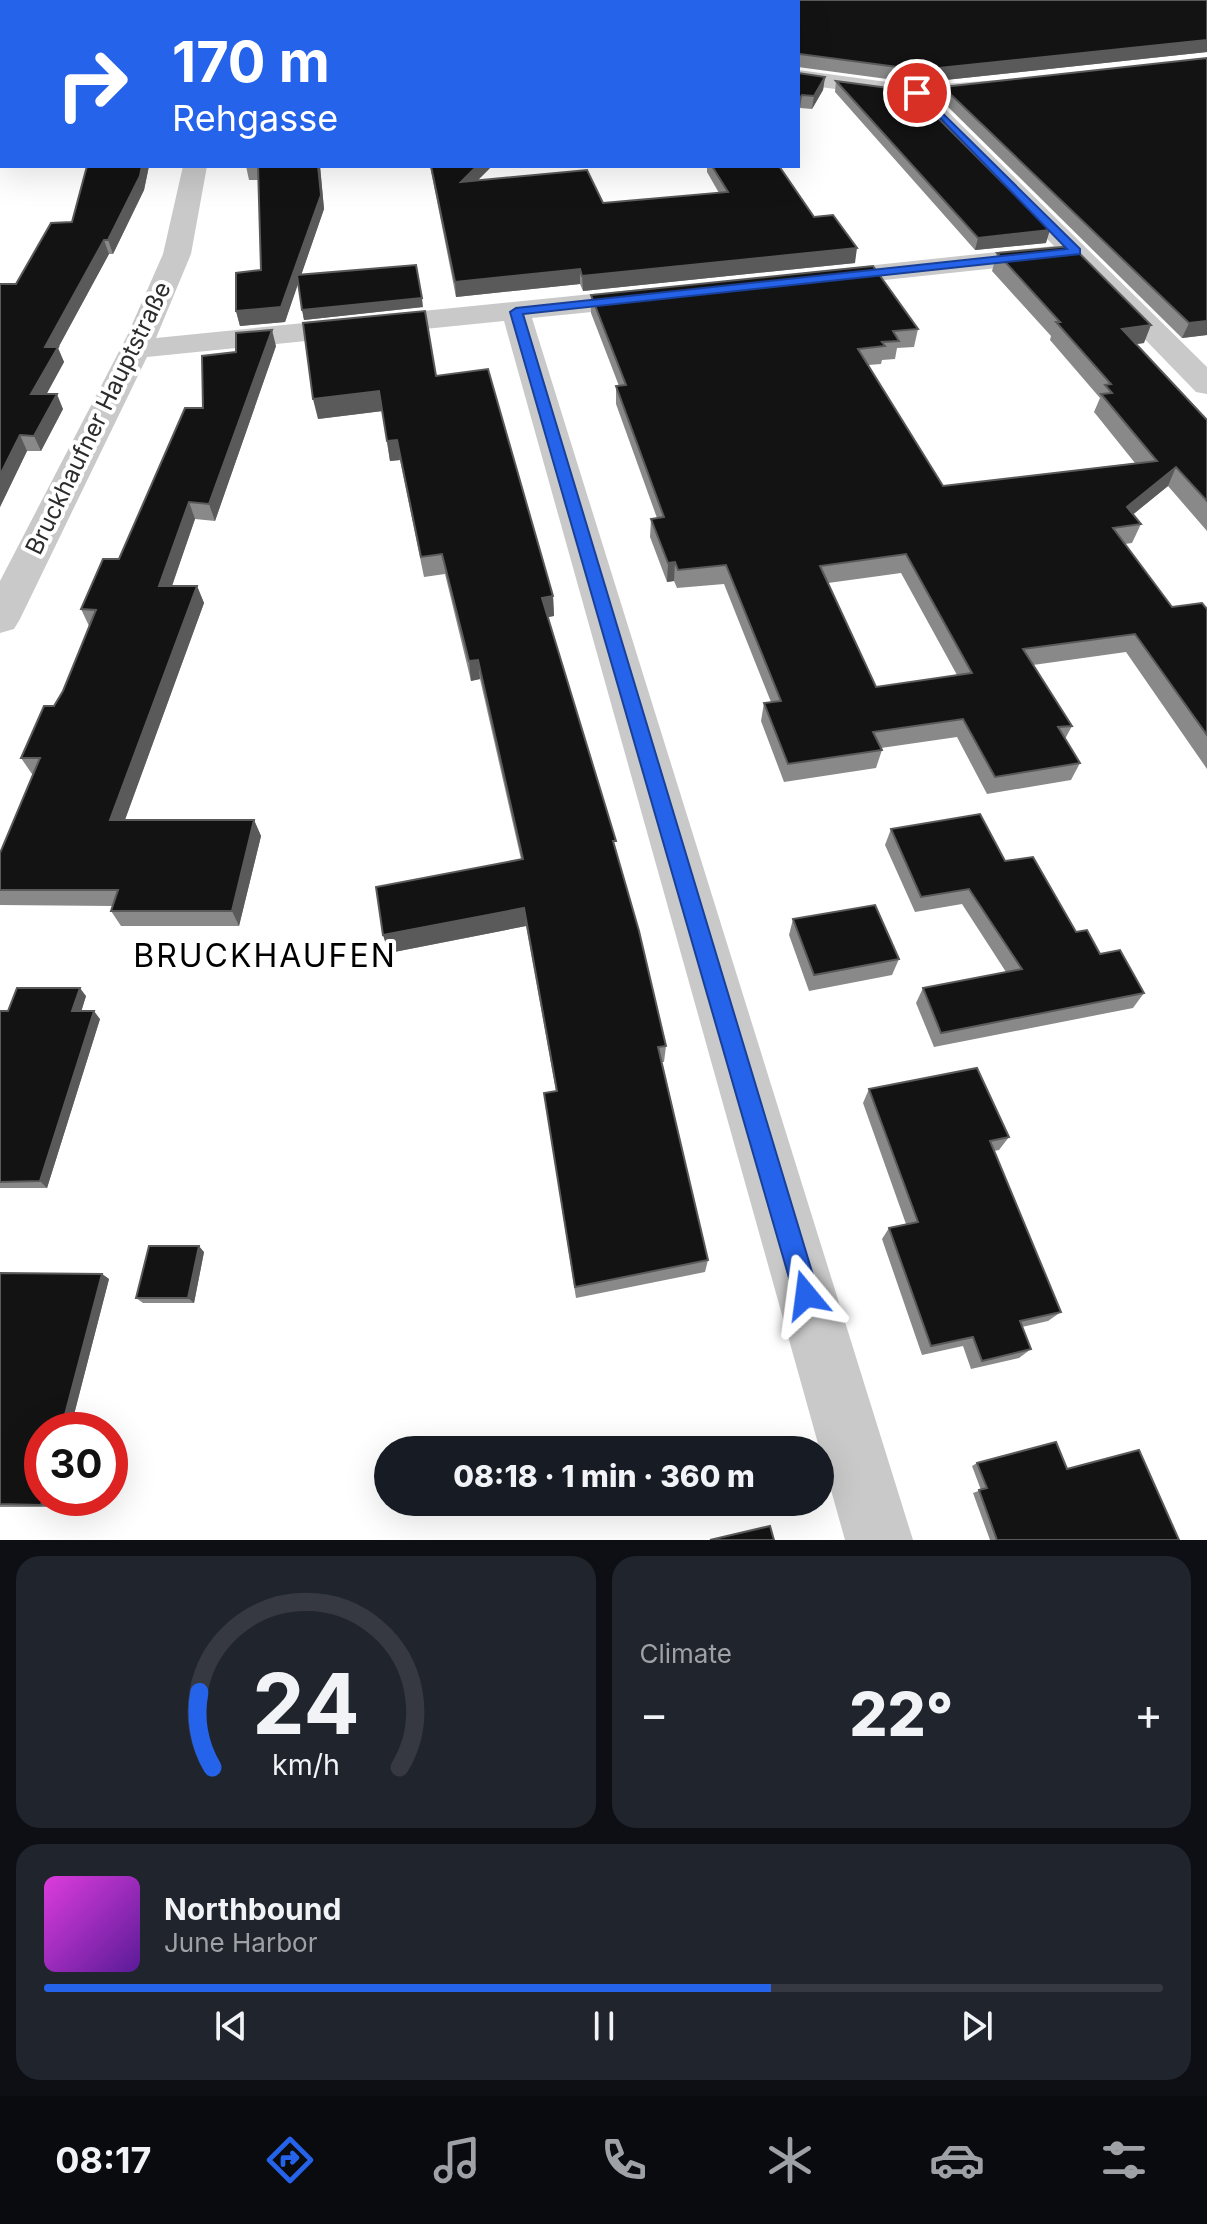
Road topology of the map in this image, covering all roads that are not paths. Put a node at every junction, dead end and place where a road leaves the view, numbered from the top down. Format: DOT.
graph roads {
  1 [pos="800,77"];
  2 [pos="1024,81"];
  3 [pos="917,93"];
  4 [pos="195,168"];
  5 [pos="1076,251"];
  6 [pos="796,281"];
  7 [pos="672,295"];
  8 [pos="516,312"];
  9 [pos="136,349"];
  10 [pos="1207,385"];
  11 [pos="10,579"];
  12 [pos="0,619"];
  13 [pos="879,1540"];
  1 -- 3 [label="street"];
  2 -- 3 [label="street"];
  3 -- 5 [label="street"];
  4 -- 9 [label="street, Bruckhaufner Hauptstraße"];
  5 -- 6 [label="street"];
  5 -- 10 [label="street"];
  7 -- 8 [label="street"];
  8 -- 9 [label="street"];
  8 -- 13 [label="street"];
  9 -- 11 [label="street, Bruckhaufner Hauptstraße"];
  11 -- 12 [label="street, Bruckhaufner Hauptstraße"];
}
